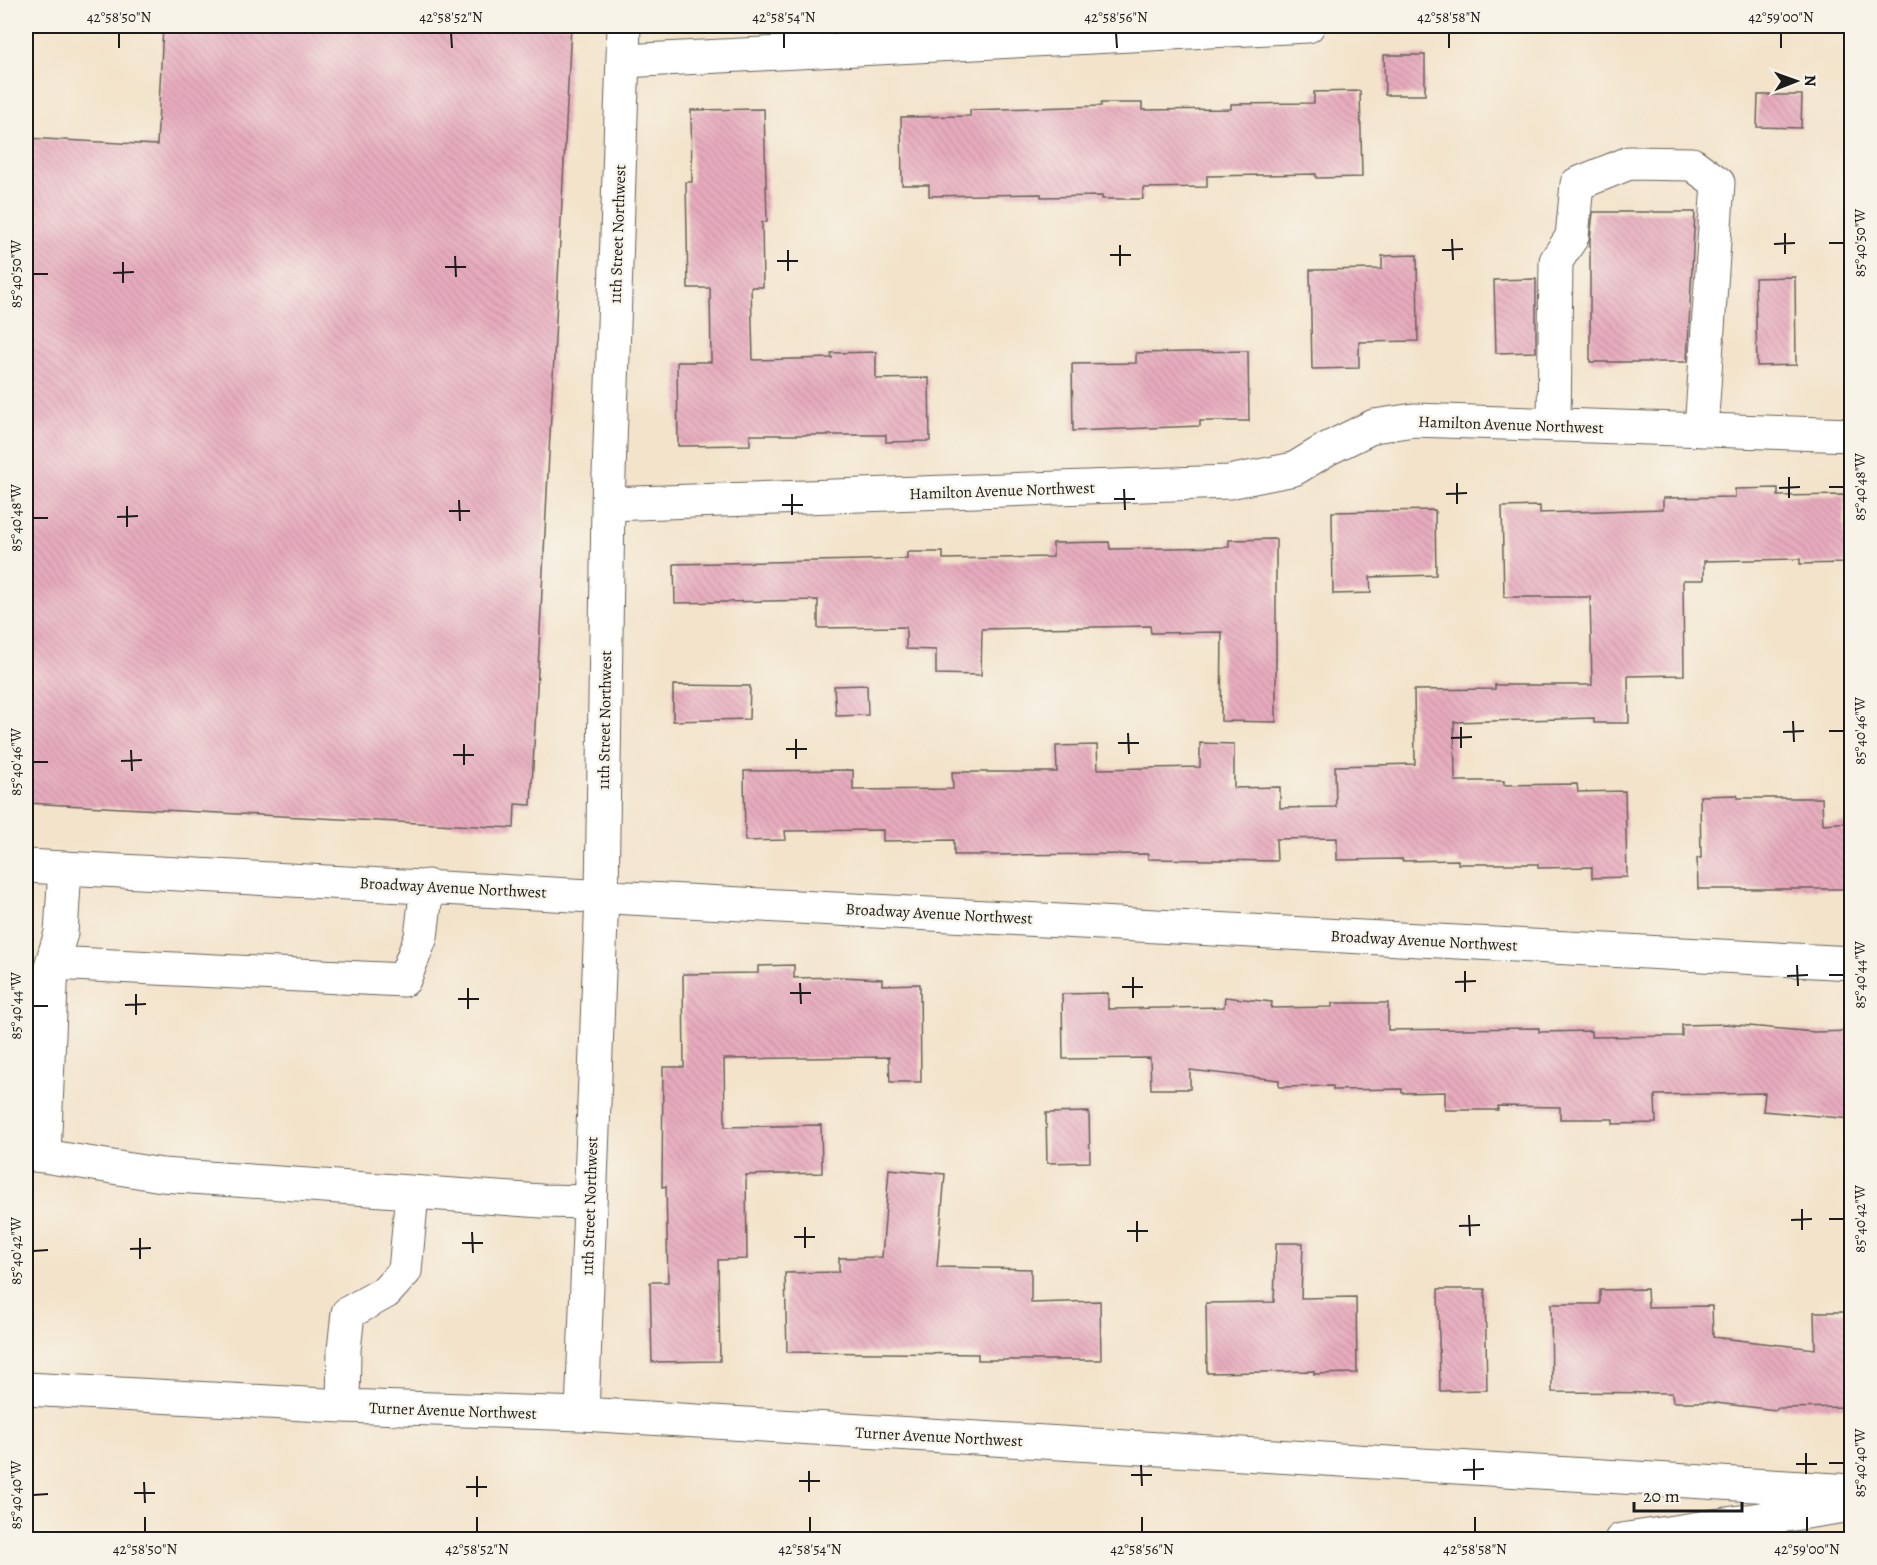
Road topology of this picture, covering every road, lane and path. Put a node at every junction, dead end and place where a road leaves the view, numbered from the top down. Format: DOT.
graph roads {
  1 [pos="624,26"];
  2 [pos="1308,26"];
  3 [pos="623,61"];
  4 [pos="1554,425"];
  5 [pos="1701,430"];
  6 [pos="1851,435"];
  7 [pos="608,504"];
  8 [pos="26,866"];
  9 [pos="65,868"];
  10 [pos="427,886"];
  11 [pos="602,895"];
  12 [pos="52,963"];
  13 [pos="1851,963"];
  14 [pos="34,1155"];
  15 [pos="412,1193"];
  16 [pos="590,1202"];
  17 [pos="26,1389"];
  18 [pos="343,1406"];
  19 [pos="582,1414"];
  20 [pos="1851,1491"];
  21 [pos="1851,1505"];
  22 [pos="1621,1539"];
  1 -- 3 [label="main road, 11th Street Northwest"];
  2 -- 3 [label="main road"];
  3 -- 7 [label="main road, 11th Street Northwest"];
  4 -- 5 [label="main road, Hamilton Avenue Northwest"];
  4 -- 5 [label="main road"];
  4 -- 7 [label="main road, Hamilton Avenue Northwest"];
  5 -- 6 [label="main road, Hamilton Avenue Northwest"];
  7 -- 11 [label="main road, 11th Street Northwest"];
  8 -- 9 [label="main road, Broadway Avenue Northwest"];
  9 -- 10 [label="main road, Broadway Avenue Northwest"];
  9 -- 12 [label="main road"];
  10 -- 11 [label="main road, Broadway Avenue Northwest"];
  10 -- 12 [label="main road"];
  11 -- 13 [label="main road, Broadway Avenue Northwest"];
  11 -- 16 [label="main road, 11th Street Northwest"];
  12 -- 14 [label="main road"];
  14 -- 15 [label="main road"];
  15 -- 16 [label="main road"];
  15 -- 18 [label="main road"];
  16 -- 19 [label="main road, 11th Street Northwest"];
  17 -- 18 [label="main road, Turner Avenue Northwest"];
  18 -- 19 [label="main road, Turner Avenue Northwest"];
  19 -- 20 [label="main road, Turner Avenue Northwest"];
  21 -- 22 [label="main road"];
}
